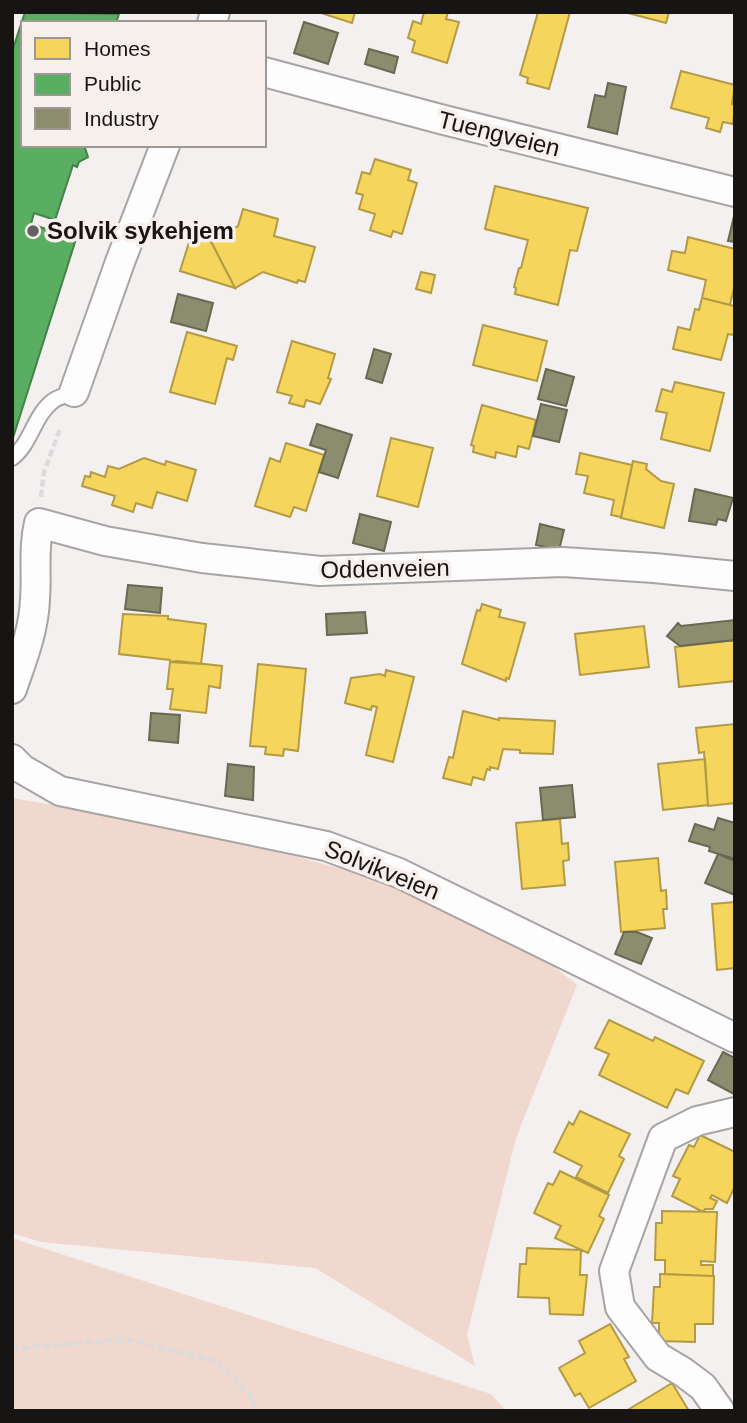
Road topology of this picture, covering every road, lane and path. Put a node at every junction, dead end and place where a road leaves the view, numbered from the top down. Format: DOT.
graph roads {
  1 [pos="266,73"];
  2 [pos="164,147"];
  3 [pos="735,192"];
  4 [pos="74,392"];
  5 [pos="12,458"];
  6 [pos="39,523"];
  7 [pos="735,576"];
  8 [pos="12,689"];
  9 [pos="12,759"];
  10 [pos="735,1038"];
  11 [pos="735,1112"];
  12 [pos="12,1349"];
  13 [pos="255,1411"];
  14 [pos="720,1411"];
  1 -- 3 [label="street, Tuengveien"];
  2 -- 4 [label="street"];
  4 -- 5 [label="lane"];
  4 -- 6 [label="path"];
  6 -- 7 [label="street, Oddenveien"];
  6 -- 8 [label="street"];
  9 -- 10 [label="street, Solvikveien"];
  11 -- 14 [label="street"];
  12 -- 13 [label="path"];
}
